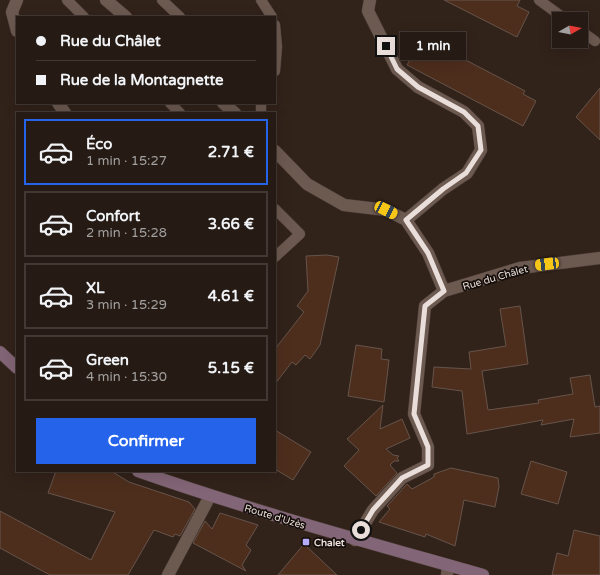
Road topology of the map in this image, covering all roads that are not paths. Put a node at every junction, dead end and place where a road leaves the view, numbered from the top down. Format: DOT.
graph roads {
  1 [pos="17,0"];
  2 [pos="67,0"];
  3 [pos="106,0"];
  4 [pos="162,0"];
  5 [pos="261,0"];
  6 [pos="370,0"];
  7 [pos="538,0"];
  8 [pos="554,12"];
  9 [pos="83,16"];
  10 [pos="125,16"];
  11 [pos="179,16"];
  12 [pos="271,16"];
  13 [pos="16,27"];
  14 [pos="276,36"];
  15 [pos="588,36"];
  16 [pos="595,41"];
  17 [pos="276,59"];
  18 [pos="171,104"];
  19 [pos="224,104"];
  20 [pos="179,112"];
  21 [pos="234,112"];
  22 [pos="276,152"];
  23 [pos="276,210"];
  24 [pos="406,220"];
  25 [pos="276,256"];
  26 [pos="600,258"];
  27 [pos="444,291"];
  28 [pos="0,352"];
  29 [pos="16,367"];
  30 [pos="141,472"];
  31 [pos="210,496"];
  32 [pos="355,540"];
  33 [pos="448,570"];
  34 [pos="168,575"];
  35 [pos="483,575"];
  1 -- 13 [label="street"];
  2 -- 9 [label="lane"];
  3 -- 10 [label="street"];
  4 -- 11 [label="lane"];
  5 -- 12 [label="lane"];
  6 -- 24 [label="street"];
  7 -- 8 [label="lane"];
  14 -- 17 [label="lane"];
  15 -- 16 [label="lane"];
  18 -- 20 [label="lane"];
  19 -- 21 [label="street"];
  22 -- 24 [label="street"];
  23 -- 25 [label="lane"];
  24 -- 27 [label="street"];
  26 -- 27 [label="street, Rue du Châlet"];
  27 -- 32 [label="street, Rue du Châlet"];
  28 -- 29 [label="main road"];
  30 -- 31 [label="main road, Route d'Uzès"];
  31 -- 32 [label="main road, Route d'Uzès"];
  31 -- 34 [label="street"];
  32 -- 33 [label="main road, Route d'Uzès"];
  33 -- 35 [label="main road, Route d'Uzès"];
}
